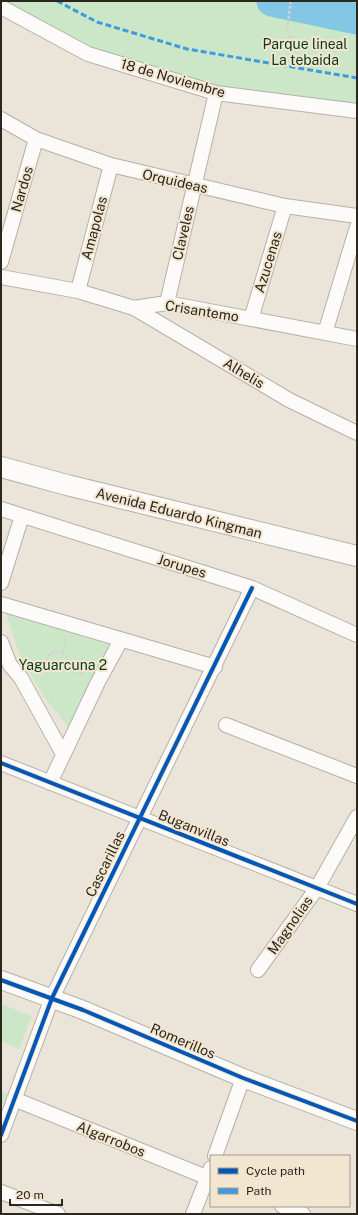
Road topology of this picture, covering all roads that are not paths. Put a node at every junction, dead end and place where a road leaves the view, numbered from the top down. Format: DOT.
graph roads {
  1 [pos="1,7"];
  2 [pos="216,93"];
  3 [pos="357,111"];
  4 [pos="1,119"];
  5 [pos="36,139"];
  6 [pos="111,165"];
  7 [pos="194,186"];
  8 [pos="285,206"];
  9 [pos="357,216"];
  10 [pos="357,227"];
  11 [pos="1,262"];
  12 [pos="1,277"];
  13 [pos="78,291"];
  14 [pos="167,303"];
  15 [pos="134,308"];
  16 [pos="251,319"];
  17 [pos="325,333"];
  18 [pos="357,339"];
  19 [pos="357,433"];
  20 [pos="1,467"];
  21 [pos="1,509"];
  22 [pos="22,516"];
  23 [pos="357,556"];
  24 [pos="1,583"];
  25 [pos="252,588"];
  26 [pos="1,604"];
  27 [pos="357,635"];
  28 [pos="121,640"];
  29 [pos="1,642"];
  30 [pos="214,667"];
  31 [pos="226,725"];
  32 [pos="63,754"];
  33 [pos="1,764"];
  34 [pos="357,776"];
  35 [pos="50,783"];
  36 [pos="357,817"];
  37 [pos="140,818"];
  38 [pos="317,888"];
  39 [pos="357,904"];
  40 [pos="258,970"];
  41 [pos="1,980"];
  42 [pos="52,998"];
  43 [pos="243,1078"];
  44 [pos="14,1100"];
  45 [pos="357,1121"];
  46 [pos="1,1135"];
  47 [pos="215,1155"];
  48 [pos="210,1175"];
  49 [pos="1,1192"];
  50 [pos="285,1207"];
  51 [pos="58,1214"];
  52 [pos="194,1214"];
  53 [pos="303,1214"];
  1 -- 2 [label="street, 18 de Noviembre"];
  2 -- 3 [label="street, 18 de Noviembre"];
  2 -- 7 [label="street, Claveles"];
  4 -- 5 [label="street, Orquideas"];
  5 -- 6 [label="street, Orquideas"];
  5 -- 11 [label="street, Nardos"];
  6 -- 7 [label="street, Orquideas"];
  6 -- 13 [label="street, Amapolas"];
  7 -- 8 [label="street, Orquideas"];
  7 -- 14 [label="street, Claveles"];
  8 -- 9 [label="street, Orquideas"];
  8 -- 16 [label="street, Azucenas"];
  10 -- 17 [label="street"];
  12 -- 13 [label="street, Crisantemo"];
  13 -- 15 [label="street, Crisantemo"];
  14 -- 15 [label="street, Crisantemo"];
  14 -- 16 [label="street, Crisantemo"];
  15 -- 19 [label="street, Alhelis"];
  16 -- 17 [label="street, Crisantemo"];
  17 -- 18 [label="street, Crisantemo"];
  20 -- 23 [label="main road, Avenida Eduardo Kingman"];
  21 -- 22 [label="street, Jorupes"];
  22 -- 24 [label="street"];
  22 -- 25 [label="street, Jorupes"];
  25 -- 27 [label="street, Jorupes"];
  25 -- 30 [label="street, Cascarillas"];
  26 -- 28 [label="street"];
  28 -- 30 [label="street"];
  28 -- 32 [label="street"];
  29 -- 32 [label="street"];
  30 -- 37 [label="street, Cascarillas"];
  31 -- 34 [label="street"];
  32 -- 35 [label="street"];
  33 -- 35 [label="street, Buganvillas"];
  35 -- 37 [label="street, Buganvillas"];
  36 -- 38 [label="street, Magnolias"];
  37 -- 38 [label="street, Buganvillas"];
  37 -- 42 [label="street, Cascarillas"];
  38 -- 39 [label="street, Buganvillas"];
  38 -- 40 [label="street, Magnolias"];
  41 -- 42 [label="street, Romerillos"];
  42 -- 43 [label="street, Romerillos"];
  42 -- 44 [label="street, Cascarillas"];
  43 -- 45 [label="street, Romerillos"];
  43 -- 47 [label="street"];
  44 -- 46 [label="street, Cascarillas"];
  44 -- 48 [label="street, Algarrobos"];
  48 -- 52 [label="street"];
  49 -- 51 [label="street"];
  50 -- 53 [label="street"];
}
